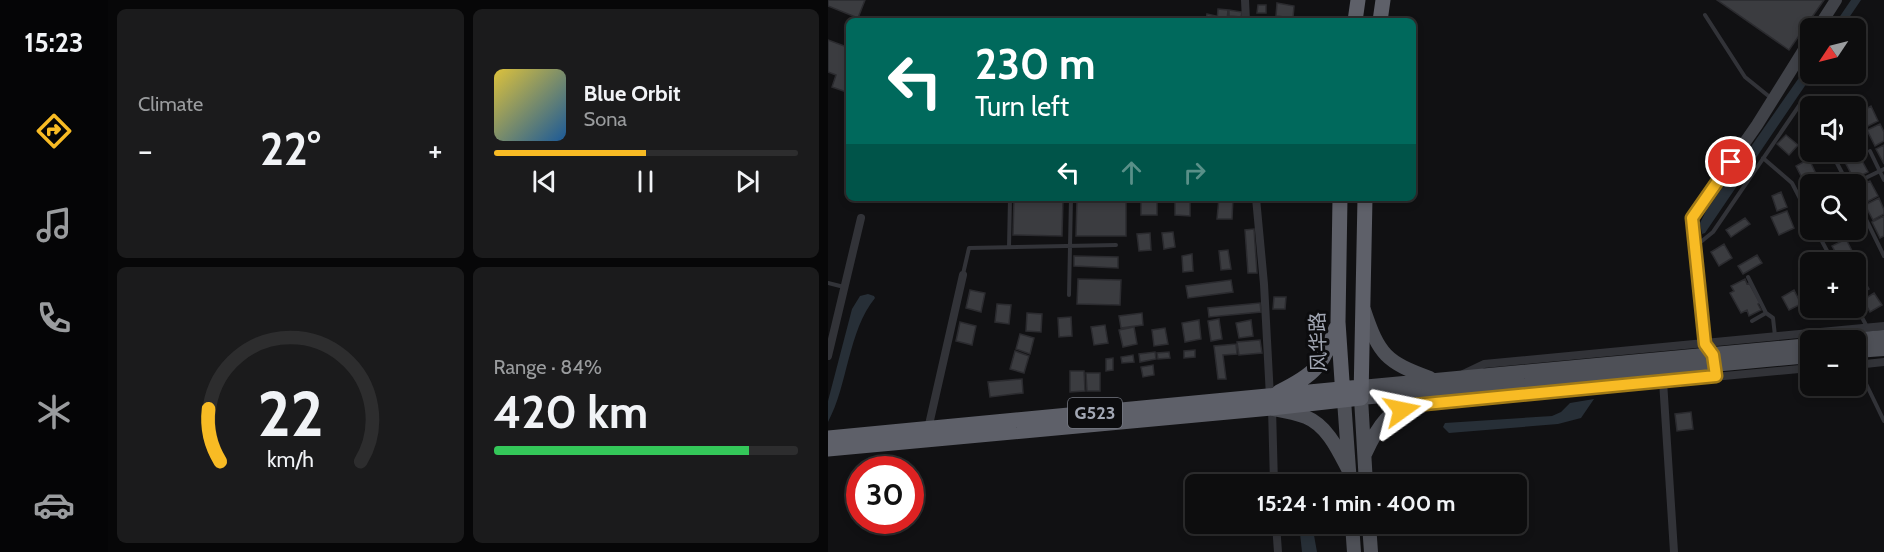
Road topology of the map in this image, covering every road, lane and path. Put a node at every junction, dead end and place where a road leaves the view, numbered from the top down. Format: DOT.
graph roads {
  1 [pos="1245,0"];
  2 [pos="1358,0"];
  3 [pos="1383,0"];
  4 [pos="1836,0"];
  5 [pos="1705,15"];
  6 [pos="1246,18"];
  7 [pos="1355,18"];
  8 [pos="1380,18"];
  9 [pos="1824,18"];
  10 [pos="1800,56"];
  11 [pos="1773,100"];
  12 [pos="1800,104"];
  13 [pos="1870,151"];
  14 [pos="1763,158"];
  15 [pos="1882,170"];
  16 [pos="1866,178"];
  17 [pos="1884,180"];
  18 [pos="1800,199"];
  19 [pos="1010,201"];
  20 [pos="1071,201"];
  21 [pos="1256,201"];
  22 [pos="1340,201"];
  23 [pos="1365,201"];
  24 [pos="861,218"];
  25 [pos="1866,219"];
  26 [pos="1116,245"];
  27 [pos="1070,246"];
  28 [pos="1009,247"];
  29 [pos="1694,247"];
  30 [pos="1884,256"];
  31 [pos="963,275"];
  32 [pos="1748,278"];
  33 [pos="828,283"];
  34 [pos="845,287"];
  35 [pos="1069,295"];
  36 [pos="1361,301"];
  37 [pos="1766,313"];
  38 [pos="1862,318"];
  39 [pos="1752,321"];
  40 [pos="1338,322"];
  41 [pos="1884,326"];
  42 [pos="1867,328"];
  43 [pos="1775,337"];
  44 [pos="1884,337"];
  45 [pos="1866,339"];
  46 [pos="1800,347"];
  47 [pos="1882,354"];
  48 [pos="828,356"];
  49 [pos="1800,356"];
  50 [pos="1866,358"];
  51 [pos="1712,360"];
  52 [pos="1800,367"];
  53 [pos="1435,380"];
  54 [pos="1663,381"];
  55 [pos="1866,382"];
  56 [pos="1361,393"];
  57 [pos="1421,393"];
  58 [pos="1342,394"];
  59 [pos="1271,403"];
  60 [pos="1388,415"];
  61 [pos="1884,421"];
  62 [pos="928,429"];
  63 [pos="828,438"];
  64 [pos="828,449"];
  65 [pos="1364,456"];
  66 [pos="1274,474"];
  67 [pos="1347,474"];
  68 [pos="1349,474"];
  69 [pos="1365,474"];
  70 [pos="1277,534"];
  71 [pos="1353,534"];
  72 [pos="1370,534"];
  73 [pos="1278,552"];
  74 [pos="1354,552"];
  75 [pos="1371,552"];
  76 [pos="1674,552"];
  1 -- 6 [label="street"];
  2 -- 7 [label="highway"];
  3 -- 8 [label="highway"];
  4 -- 9 [label="street"];
  5 -- 11 [label="lane"];
  10 -- 11 [label="street"];
  11 -- 29 [label="street"];
  12 -- 14 [label="lane"];
  13 -- 15 [label="lane"];
  14 -- 18 [label="lane"];
  14 -- 29 [label="lane"];
  15 -- 16 [label="lane"];
  15 -- 17 [label="lane"];
  19 -- 28 [label="lane"];
  20 -- 27 [label="lane"];
  21 -- 59 [label="street"];
  22 -- 40 [label="highway, 风华路"];
  23 -- 36 [label="highway"];
  24 -- 34 [label="street"];
  25 -- 30 [label="lane"];
  26 -- 27 [label="lane"];
  27 -- 28 [label="lane"];
  27 -- 35 [label="lane"];
  28 -- 31 [label="lane"];
  29 -- 51 [label="street"];
  31 -- 62 [label="street"];
  32 -- 37 [label="lane"];
  33 -- 34 [label="lane"];
  34 -- 48 [label="street"];
  36 -- 53 [label="main road"];
  36 -- 56 [label="highway"];
  37 -- 39 [label="lane"];
  37 -- 43 [label="lane"];
  38 -- 42 [label="lane"];
  40 -- 58 [label="highway, 风华路"];
  40 -- 59 [label="highway"];
  41 -- 42 [label="street"];
  42 -- 43 [label="street"];
  43 -- 51 [label="street"];
  44 -- 45 [label="main road"];
  46 -- 51 [label="main road"];
  47 -- 50 [label="main road"];
  49 -- 51 [label="main road"];
  51 -- 52 [label="street"];
  51 -- 53 [label="main road"];
  51 -- 54 [label="street"];
  51 -- 57 [label="main road"];
  53 -- 56 [label="main road"];
  54 -- 60 [label="street"];
  54 -- 76 [label="street"];
  55 -- 61 [label="lane"];
  56 -- 57 [label="main road"];
  56 -- 58 [label="highway, G523"];
  56 -- 65 [label="main road"];
  57 -- 60 [label="main road"];
  58 -- 59 [label="highway, G523"];
  58 -- 68 [label="main road, 风华路"];
  59 -- 62 [label="highway, G523"];
  59 -- 64 [label="highway, G523"];
  59 -- 66 [label="street"];
  59 -- 67 [label="main road"];
  60 -- 65 [label="main road"];
  62 -- 63 [label="highway, G523"];
  65 -- 69 [label="main road"];
  70 -- 73 [label="street"];
  71 -- 74 [label="main road"];
  72 -- 75 [label="main road"];
}
